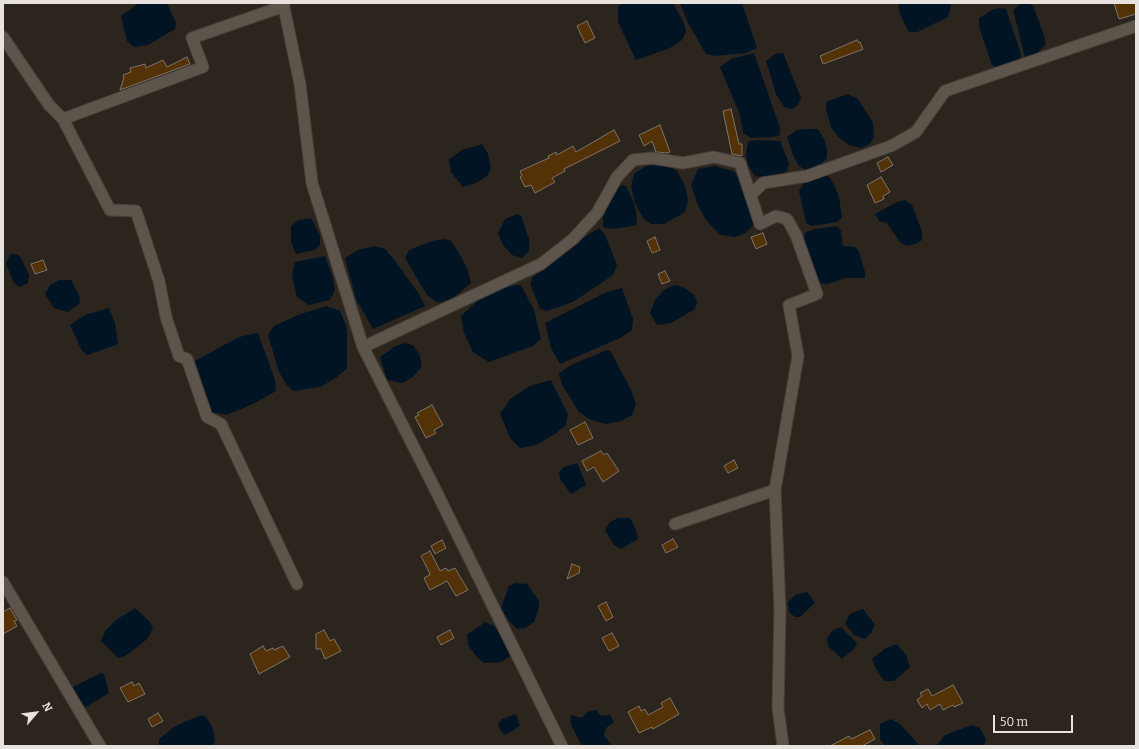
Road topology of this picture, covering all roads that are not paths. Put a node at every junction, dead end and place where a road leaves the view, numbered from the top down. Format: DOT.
graph roads {
  1 [pos="283,4"];
  2 [pos="1136,26"];
  3 [pos="3,37"];
  4 [pos="64,119"];
  5 [pos="751,196"];
  6 [pos="363,347"];
  7 [pos="775,490"];
  8 [pos="675,524"];
  9 [pos="3,582"];
  10 [pos="297,584"];
  11 [pos="100,746"];
  12 [pos="562,746"];
  13 [pos="783,746"];
  1 -- 4 [label="street"];
  1 -- 6 [label="street"];
  2 -- 5 [label="street"];
  3 -- 4 [label="street"];
  4 -- 10 [label="street"];
  5 -- 6 [label="street"];
  5 -- 7 [label="street"];
  6 -- 12 [label="street"];
  7 -- 8 [label="street"];
  7 -- 13 [label="street"];
  9 -- 11 [label="street"];
}
